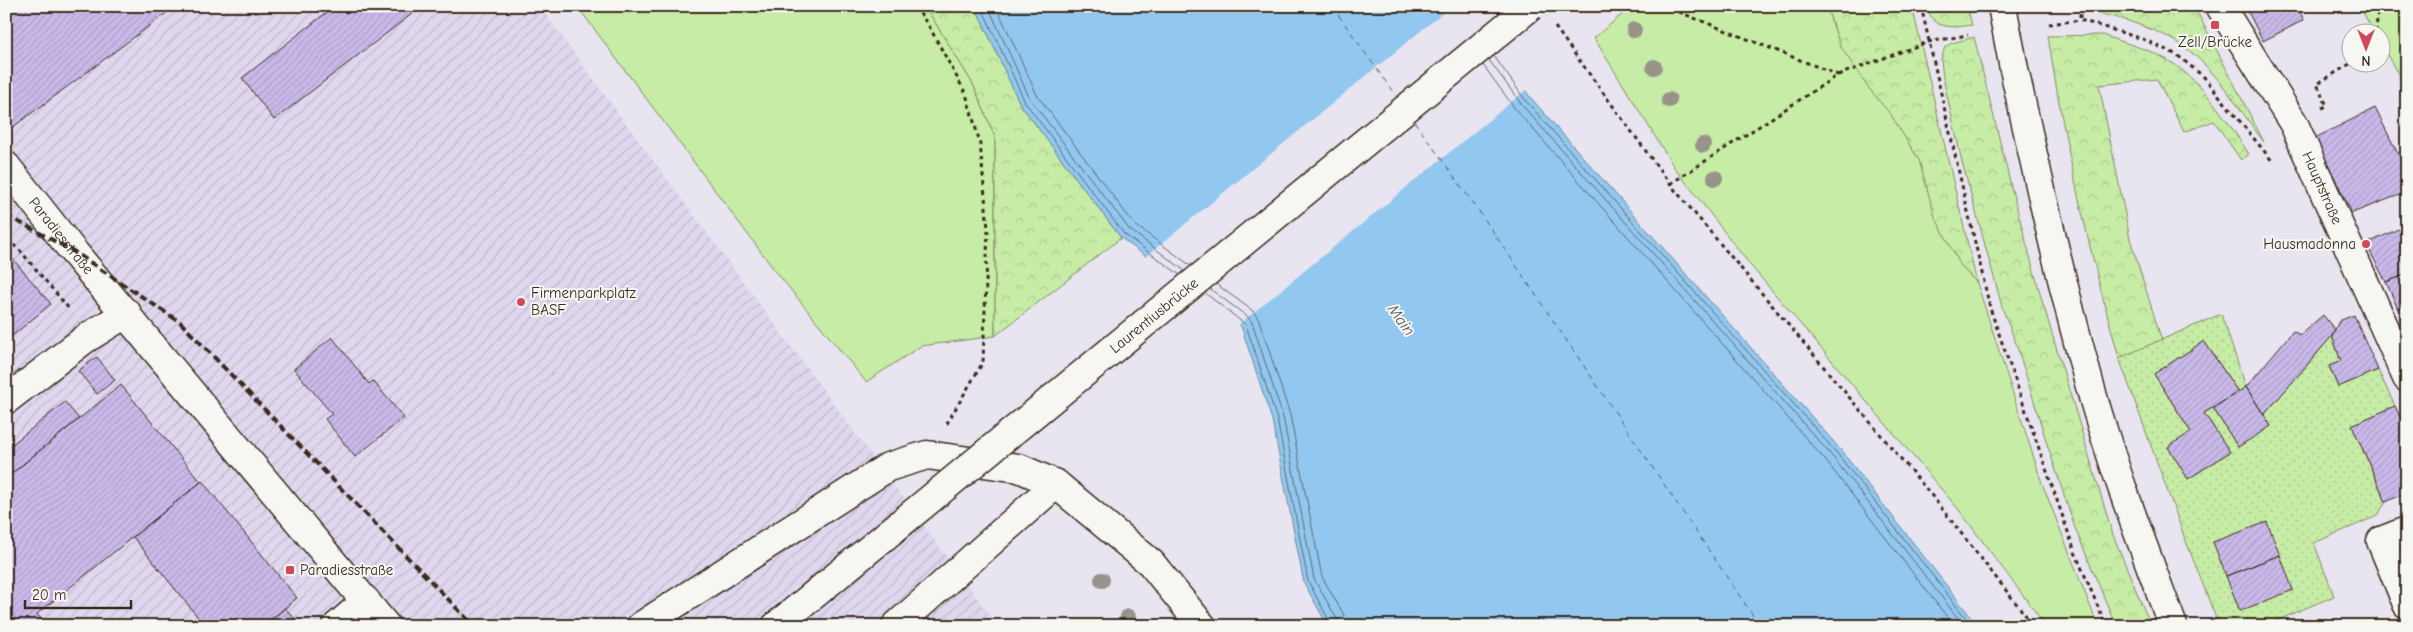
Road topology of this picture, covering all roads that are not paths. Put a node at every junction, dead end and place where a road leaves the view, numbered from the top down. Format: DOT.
graph roads {
  1 [pos="1531,6"];
  2 [pos="2002,6"];
  3 [pos="2220,6"];
  4 [pos="6,166"];
  5 [pos="127,313"];
  6 [pos="2407,378"];
  7 [pos="6,400"];
  8 [pos="1056,484"];
  9 [pos="2404,532"];
  10 [pos="366,601"];
  11 [pos="2407,604"];
  12 [pos="337,626"];
  13 [pos="386,626"];
  14 [pos="641,626"];
  15 [pos="776,626"];
  16 [pos="896,626"];
  17 [pos="1202,626"];
  18 [pos="2173,626"];
  1 -- 15 [label="main road, Laurentiusbrücke, bridge"];
  2 -- 18 [label="main road, bridge"];
  3 -- 6 [label="main road, Hauptstraße"];
  4 -- 5 [label="main road, Paradiesstraße"];
  5 -- 7 [label="main road"];
  5 -- 10 [label="main road, Paradiesstraße"];
  8 -- 14 [label="main road"];
  8 -- 16 [label="main road"];
  8 -- 17 [label="main road"];
  9 -- 11 [label="main road"];
  10 -- 12 [label="main road"];
  10 -- 13 [label="main road, Paradiesstraße"];
}
